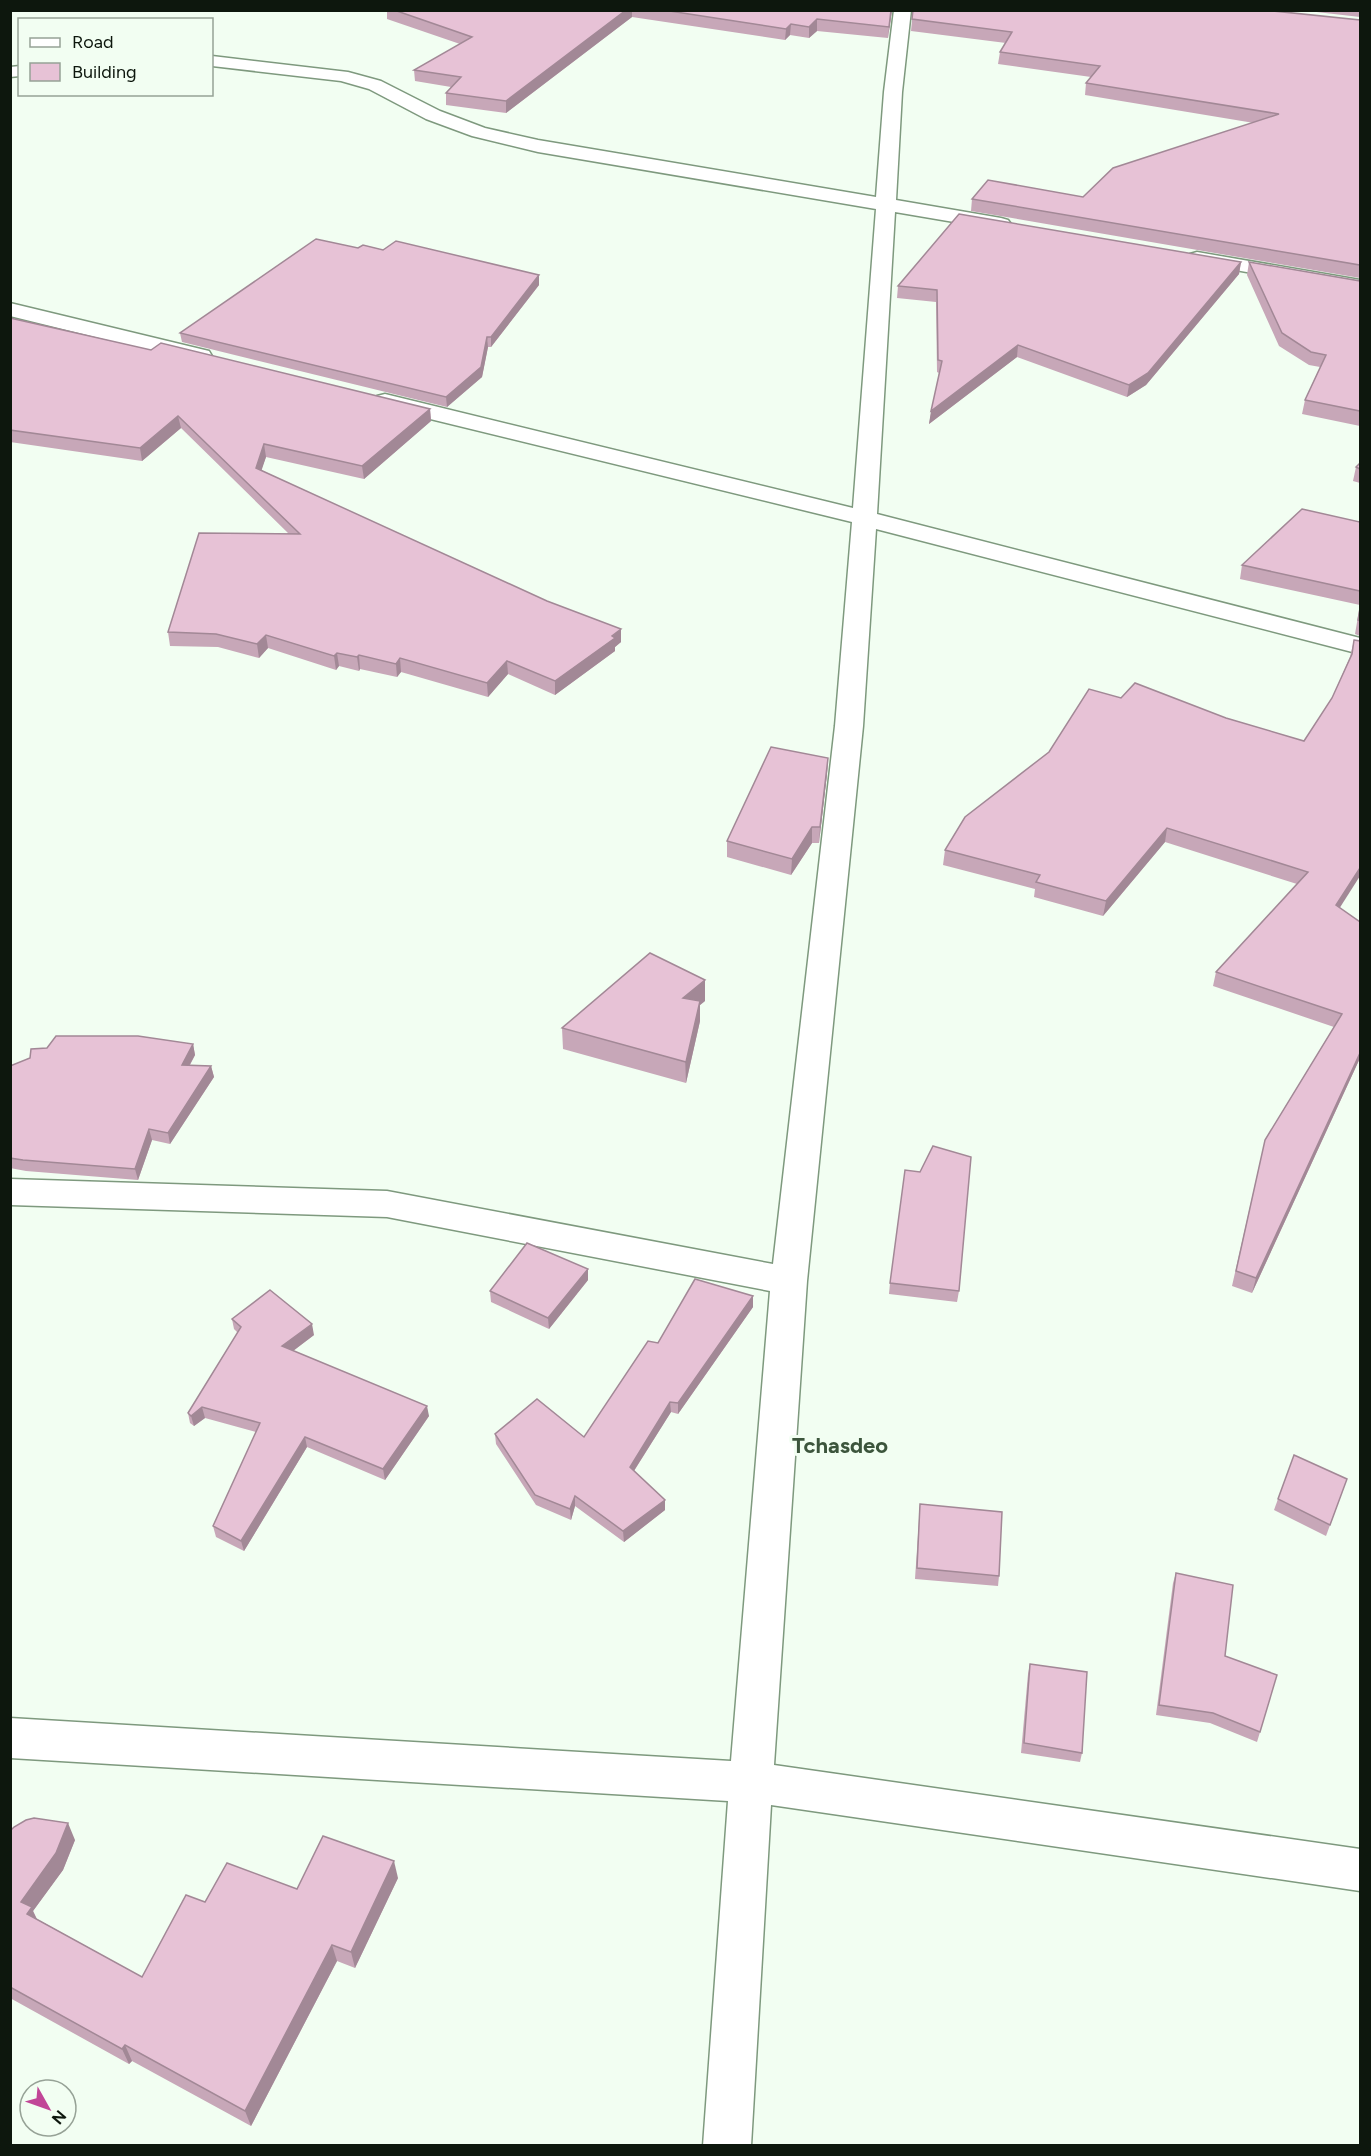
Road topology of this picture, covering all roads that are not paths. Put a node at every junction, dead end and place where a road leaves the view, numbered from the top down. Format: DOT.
graph roads {
  1 [pos="903,10"];
  2 [pos="213,61"];
  3 [pos="886,204"];
  4 [pos="1025,228"];
  5 [pos="1175,254"];
  6 [pos="1360,286"];
  7 [pos="10,309"];
  8 [pos="226,362"];
  9 [pos="365,396"];
  10 [pos="864,518"];
  11 [pos="1360,646"];
  12 [pos="10,1192"];
  13 [pos="789,1281"];
  14 [pos="10,1738"];
  15 [pos="751,1782"];
  16 [pos="1360,1870"];
  17 [pos="727,2145"];
  1 -- 3 [label="street"];
  2 -- 3 [label="street"];
  3 -- 4 [label="street"];
  3 -- 10 [label="street"];
  5 -- 6 [label="street"];
  7 -- 8 [label="street"];
  9 -- 10 [label="street"];
  10 -- 11 [label="street"];
  10 -- 13 [label="street"];
  12 -- 13 [label="street"];
  13 -- 15 [label="street"];
  14 -- 15 [label="street"];
  15 -- 16 [label="street"];
  15 -- 17 [label="street"];
}
